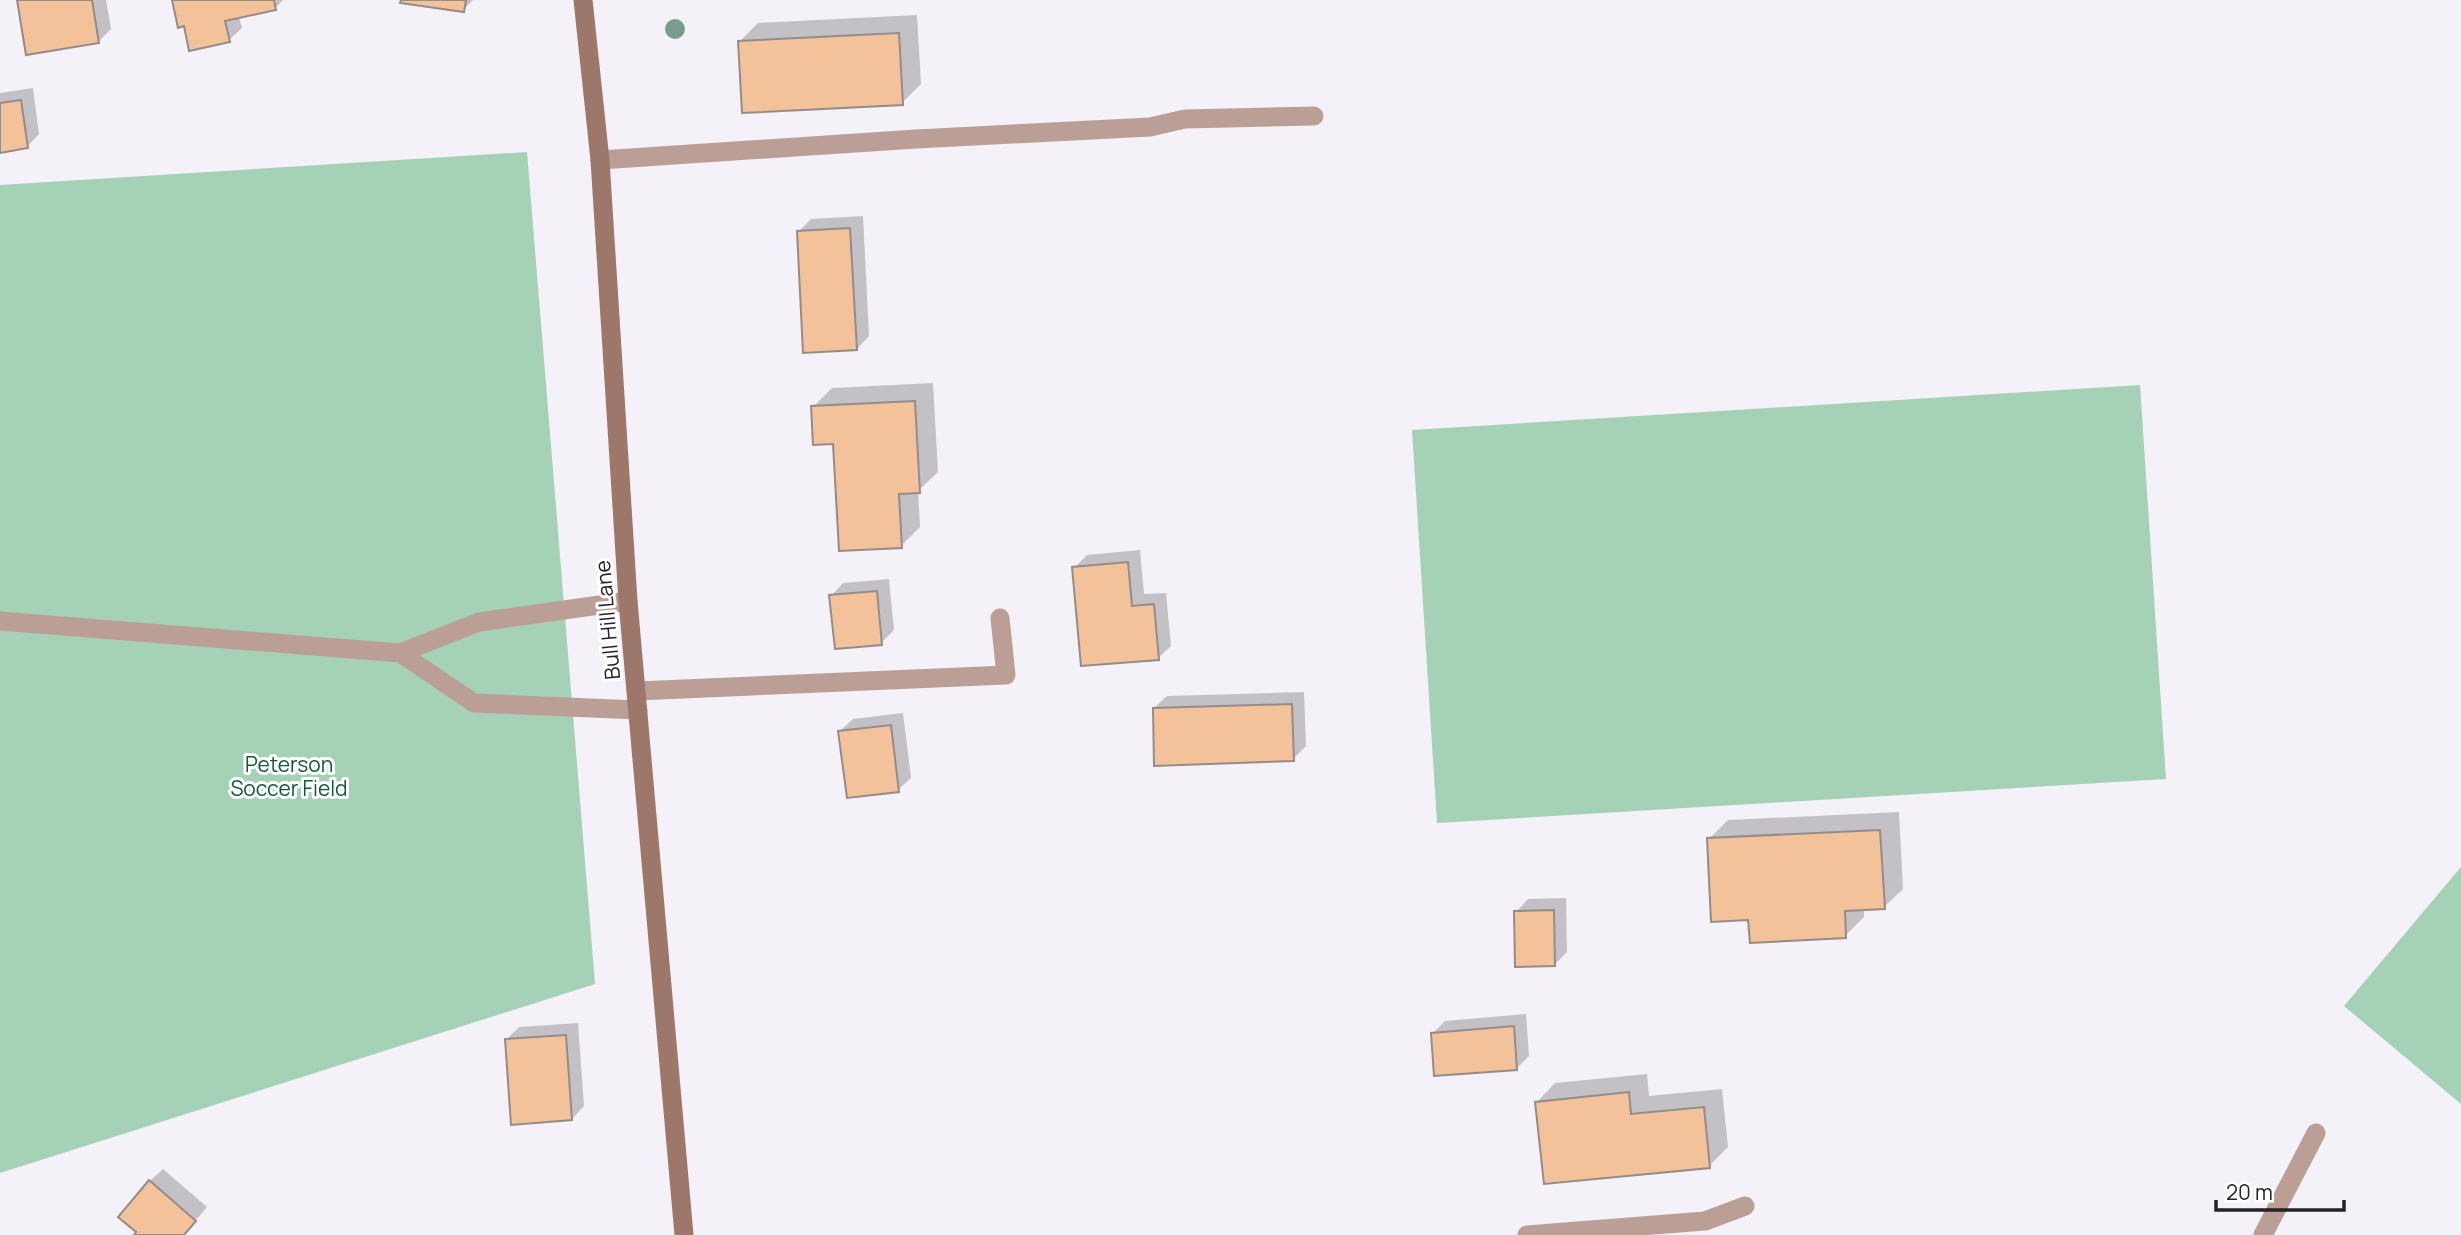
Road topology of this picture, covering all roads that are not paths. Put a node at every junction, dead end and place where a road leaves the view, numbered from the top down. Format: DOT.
graph roads {
  1 [pos="583,0"];
  2 [pos="1314,116"];
  3 [pos="600,160"];
  4 [pos="628,601"];
  5 [pos="1000,618"];
  6 [pos="0,621"];
  7 [pos="400,653"];
  8 [pos="638,700"];
  9 [pos="2316,1133"];
  10 [pos="1745,1206"];
  11 [pos="684,1235"];
  12 [pos="1527,1235"];
  13 [pos="2263,1235"];
  1 -- 3 [label="main road, Bull Hill Lane"];
  2 -- 3 [label="lane"];
  3 -- 4 [label="main road, Bull Hill Lane"];
  4 -- 7 [label="lane"];
  4 -- 8 [label="main road, Bull Hill Lane"];
  5 -- 8 [label="lane"];
  6 -- 7 [label="lane"];
  7 -- 8 [label="lane"];
  8 -- 11 [label="main road, Bull Hill Lane"];
  9 -- 13 [label="lane"];
  10 -- 12 [label="lane"];
}
